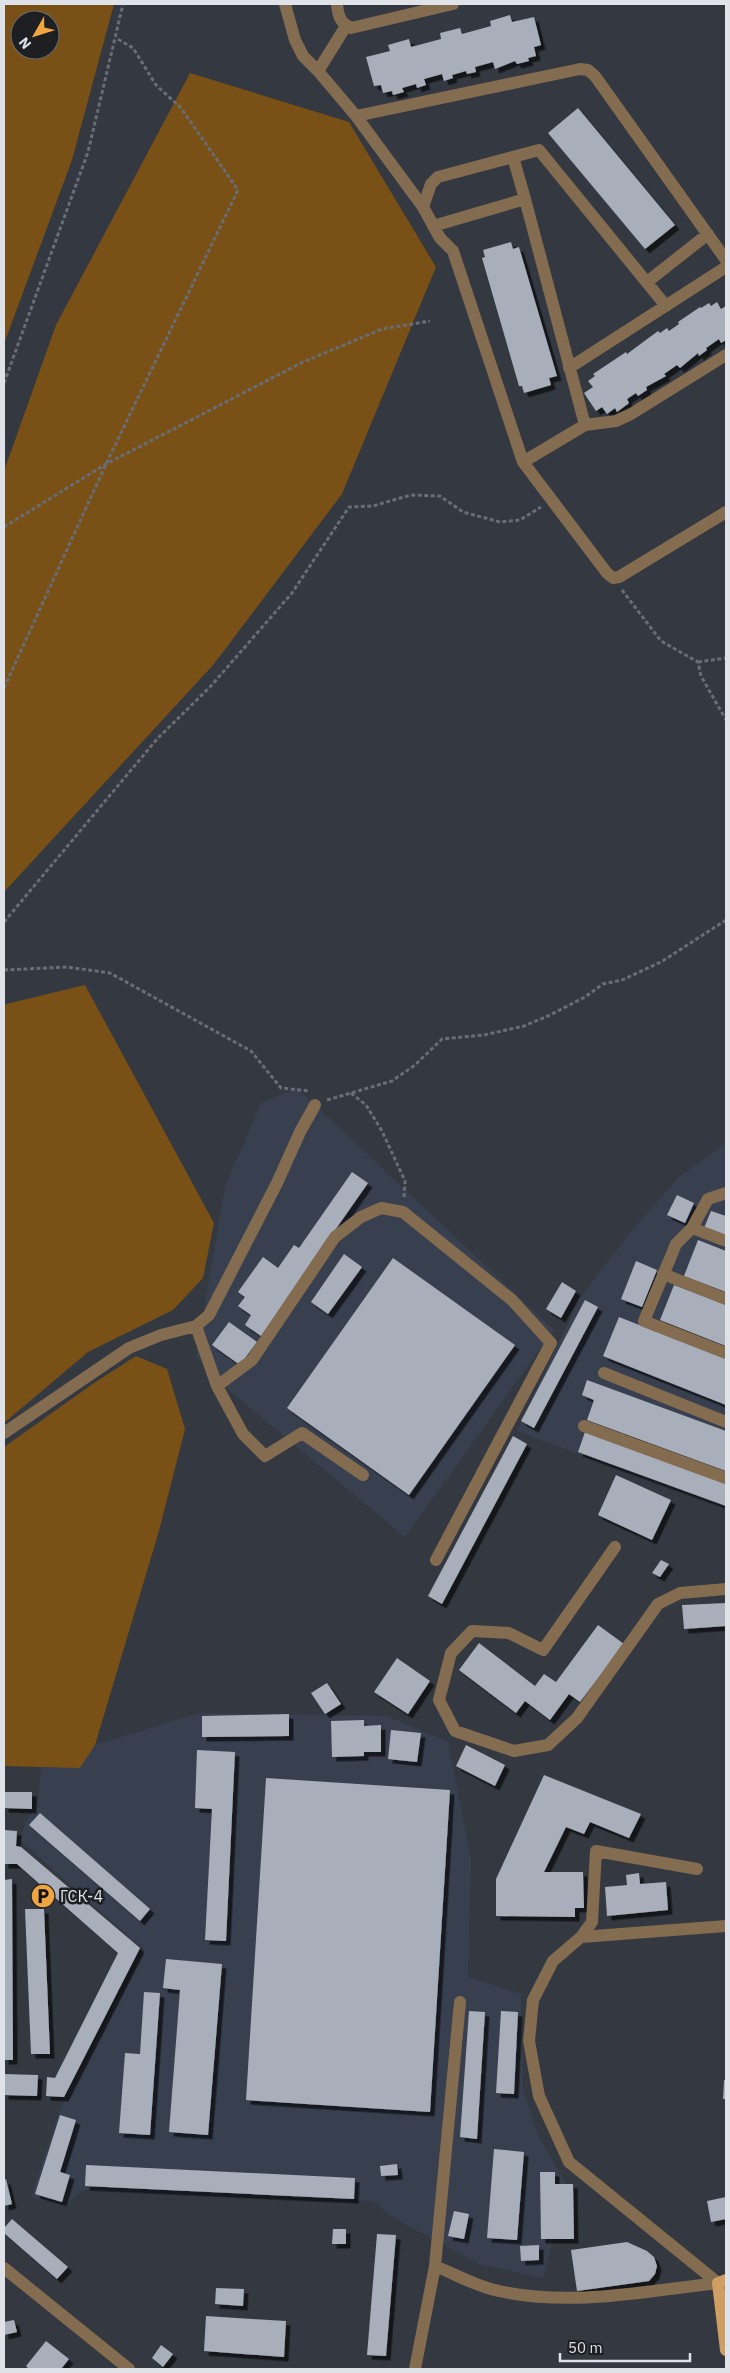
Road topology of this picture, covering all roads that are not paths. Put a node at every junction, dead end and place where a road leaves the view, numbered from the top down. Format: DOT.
graph roads {
  1 [pos="286,4"];
  2 [pos="337,4"];
  3 [pos="452,4"];
  4 [pos="346,26"];
  5 [pos="318,70"];
  6 [pos="356,116"];
  7 [pos="513,157"];
  8 [pos="524,199"];
  9 [pos="423,207"];
  10 [pos="433,226"];
  11 [pos="708,234"];
  12 [pos="726,260"];
  13 [pos="726,267"];
  14 [pos="647,282"];
  15 [pos="666,306"];
  16 [pos="726,355"];
  17 [pos="570,368"];
  18 [pos="585,425"];
  19 [pos="523,462"];
  20 [pos="726,512"];
  21 [pos="318,1098"];
  22 [pos="726,1193"];
  23 [pos="692,1228"];
  24 [pos="726,1241"];
  25 [pos="663,1274"];
  26 [pos="726,1299"];
  27 [pos="196,1326"];
  28 [pos="726,1353"];
  29 [pos="604,1373"];
  30 [pos="217,1386"];
  31 [pos="726,1422"];
  32 [pos="584,1426"];
  33 [pos="4,1433"];
  34 [pos="363,1476"];
  35 [pos="726,1478"];
  36 [pos="616,1546"];
  37 [pos="436,1560"];
  38 [pos="726,1589"];
  39 [pos="696,1869"];
  40 [pos="726,1926"];
  41 [pos="581,1938"];
  42 [pos="460,2002"];
  43 [pos="435,2266"];
  44 [pos="4,2268"];
  45 [pos="722,2282"];
  46 [pos="726,2350"];
  47 [pos="128,2369"];
  48 [pos="415,2369"];
  1 -- 5 [label="street"];
  2 -- 4 [label="street"];
  3 -- 4 [label="street"];
  4 -- 5 [label="street"];
  5 -- 6 [label="street"];
  6 -- 9 [label="street"];
  6 -- 11 [label="street"];
  7 -- 8 [label="street"];
  7 -- 9 [label="street"];
  7 -- 14 [label="street"];
  8 -- 10 [label="street"];
  8 -- 17 [label="street"];
  9 -- 10 [label="street"];
  10 -- 19 [label="street"];
  11 -- 12 [label="street"];
  11 -- 14 [label="street"];
  13 -- 15 [label="street"];
  14 -- 15 [label="street"];
  15 -- 17 [label="street"];
  16 -- 18 [label="street"];
  17 -- 18 [label="street"];
  18 -- 19 [label="street"];
  19 -- 20 [label="street"];
  21 -- 27 [label="street"];
  22 -- 23 [label="street"];
  23 -- 24 [label="street"];
  23 -- 25 [label="street"];
  25 -- 26 [label="street"];
  25 -- 28 [label="street"];
  27 -- 30 [label="street"];
  27 -- 33 [label="street"];
  29 -- 31 [label="street"];
  30 -- 34 [label="street"];
  30 -- 37 [label="street"];
  32 -- 35 [label="street"];
  36 -- 38 [label="street"];
  39 -- 41 [label="street"];
  40 -- 41 [label="street"];
  41 -- 45 [label="street"];
  42 -- 43 [label="street"];
  43 -- 45 [label="street"];
  43 -- 48 [label="street"];
  44 -- 47 [label="street"];
  45 -- 46 [label="main road"];
}
